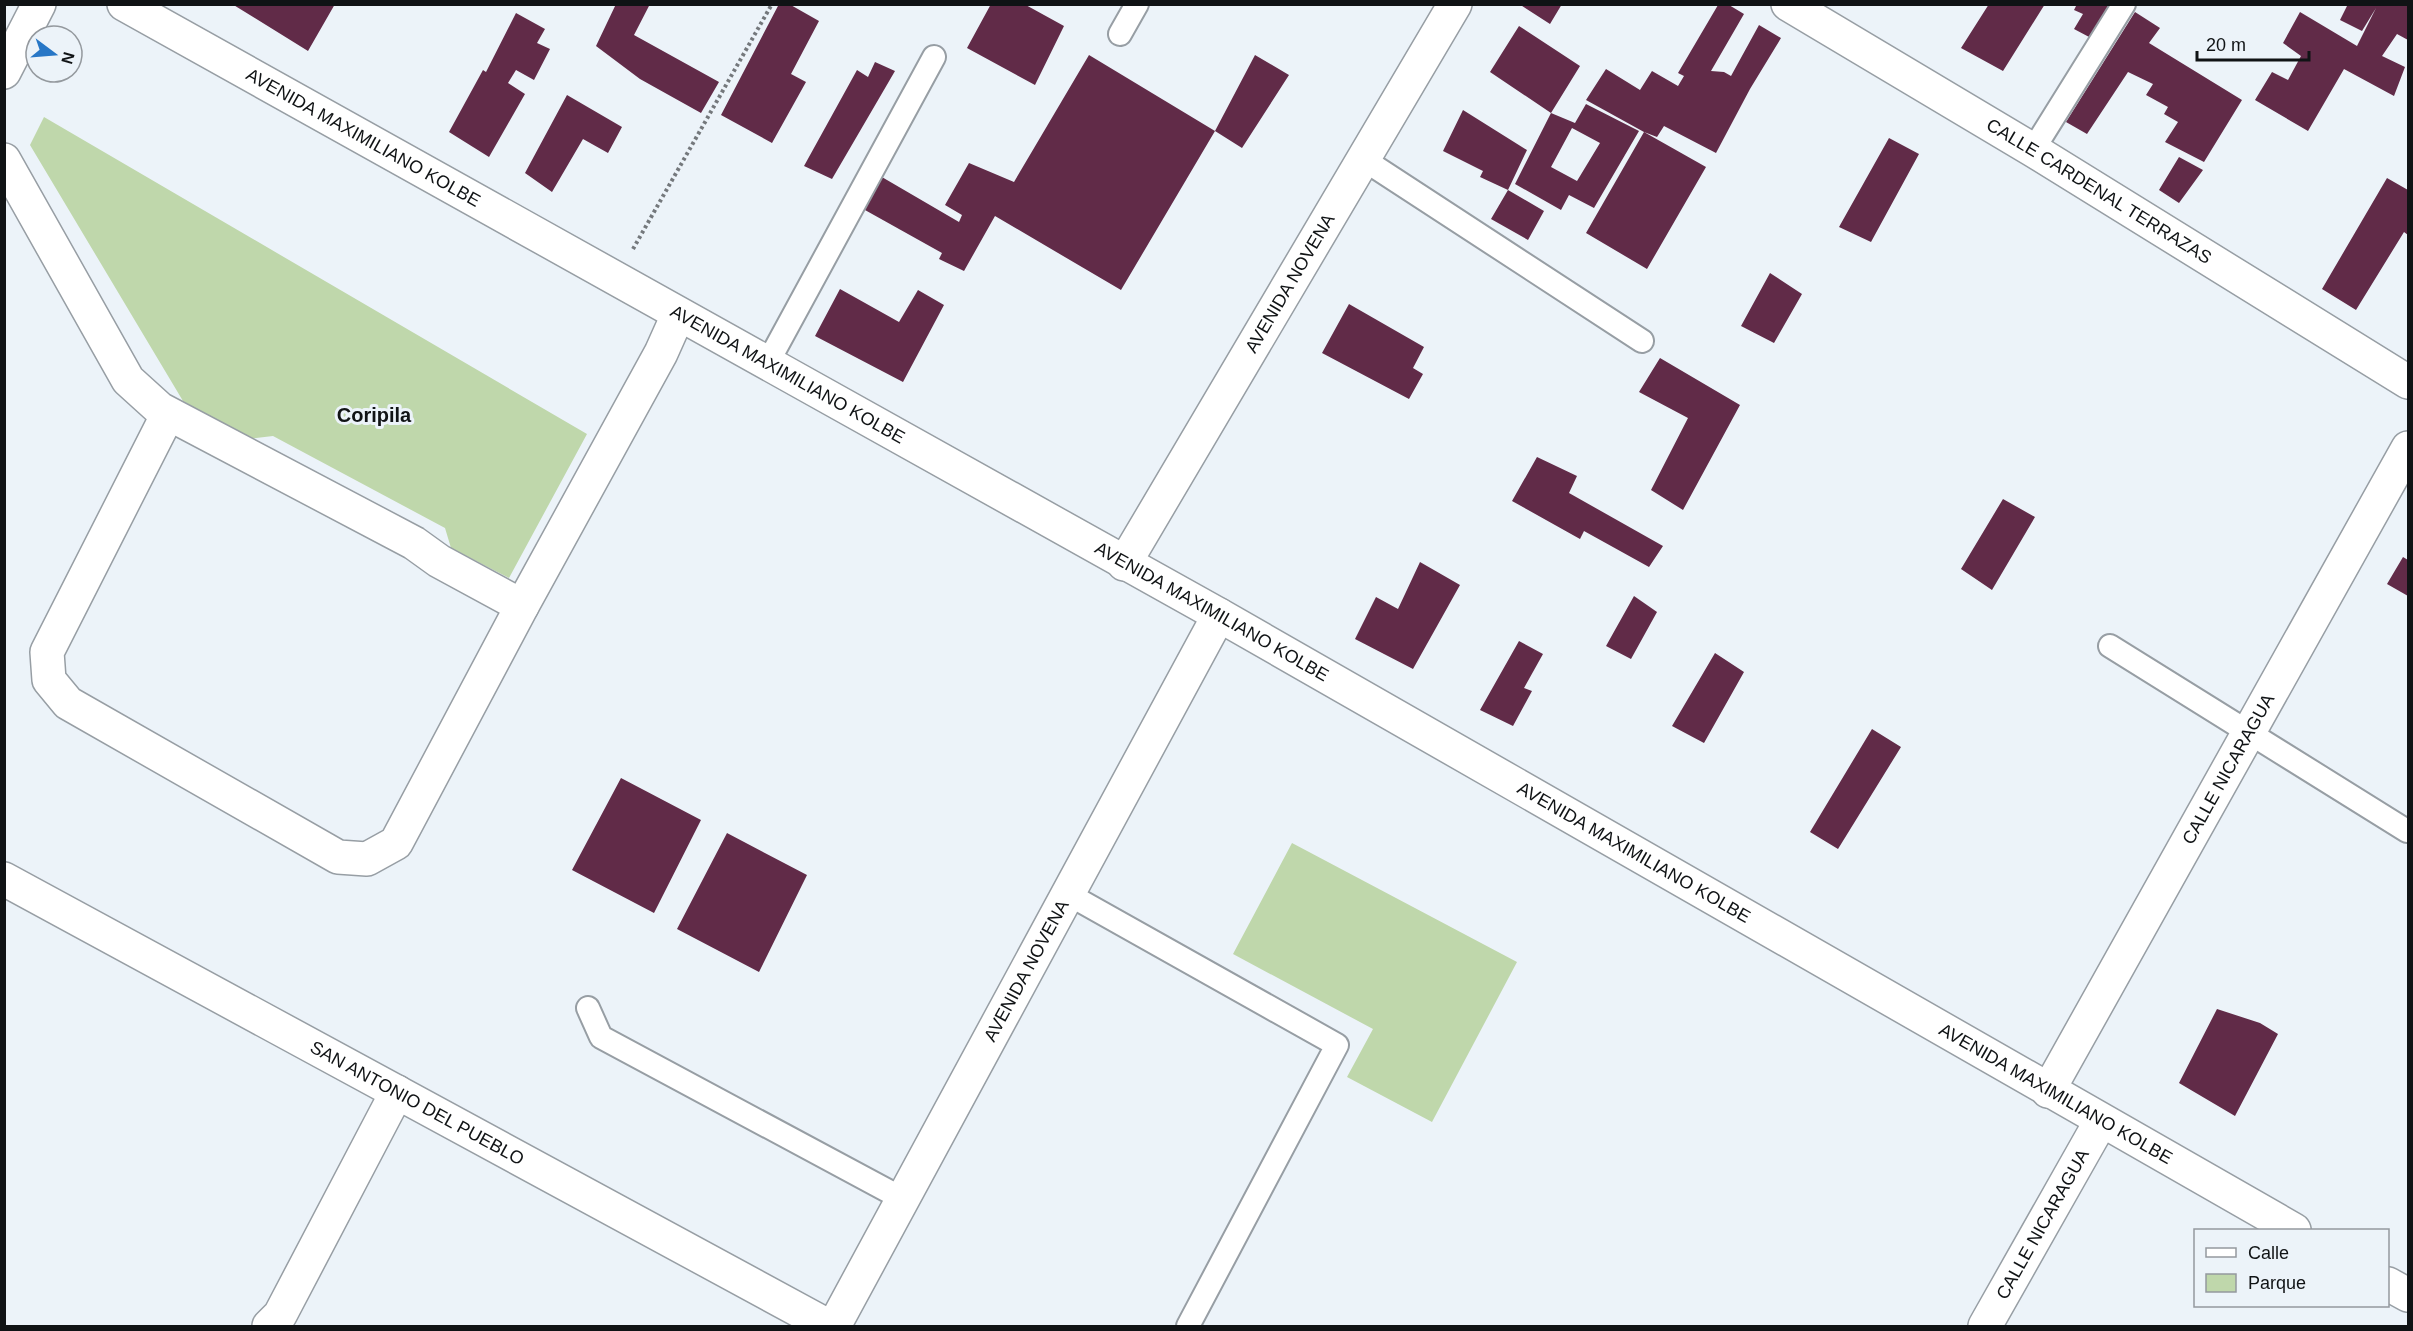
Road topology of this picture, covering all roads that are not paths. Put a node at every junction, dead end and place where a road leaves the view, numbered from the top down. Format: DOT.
graph roads {
  1 [pos="39,4"];
  2 [pos="124,4"];
  3 [pos="1137,4"];
  4 [pos="1455,4"];
  5 [pos="1788,4"];
  6 [pos="2124,4"];
  7 [pos="1120,34"];
  8 [pos="934,57"];
  9 [pos="4,72"];
  10 [pos="2033,150"];
  11 [pos="1363,159"];
  12 [pos="4,160"];
  13 [pos="678,315"];
  14 [pos="1642,340"];
  15 [pos="767,364"];
  16 [pos="2409,382"];
  17 [pos="168,414"];
  18 [pos="2409,448"];
  19 [pos="1124,564"];
  20 [pos="522,606"];
  21 [pos="1219,615"];
  22 [pos="2110,646"];
  23 [pos="2249,733"];
  24 [pos="2408,831"];
  25 [pos="4,879"];
  26 [pos="1068,894"];
  27 [pos="588,1008"];
  28 [pos="2048,1091"];
  29 [pos="397,1092"];
  30 [pos="2102,1121"];
  31 [pos="903,1199"];
  32 [pos="2292,1229"];
  33 [pos="2389,1285"];
  34 [pos="2409,1296"];
  35 [pos="781,1316"];
  36 [pos="269,1326"];
  37 [pos="828,1326"];
  38 [pos="834,1326"];
  39 [pos="1188,1326"];
  40 [pos="1985,1326"];
  1 -- 9 [label="street"];
  2 -- 13 [label="street, AVENIDA MAXIMILIANO KOLBE"];
  3 -- 7 [label="lane"];
  4 -- 11 [label="street, AVENIDA NOVENA"];
  5 -- 10 [label="street, CALLE CARDENAL TERRAZAS"];
  6 -- 10 [label="lane"];
  8 -- 15 [label="lane"];
  10 -- 16 [label="street, CALLE CARDENAL TERRAZAS"];
  11 -- 14 [label="lane"];
  11 -- 19 [label="street, AVENIDA NOVENA"];
  12 -- 17 [label="street"];
  13 -- 15 [label="street, AVENIDA MAXIMILIANO KOLBE"];
  13 -- 20 [label="street"];
  15 -- 19 [label="street, AVENIDA MAXIMILIANO KOLBE"];
  17 -- 20 [label="street"];
  17 -- 20 [label="street"];
  18 -- 23 [label="street, CALLE NICARAGUA"];
  19 -- 21 [label="street, AVENIDA MAXIMILIANO KOLBE"];
  21 -- 26 [label="street, AVENIDA NOVENA"];
  21 -- 28 [label="street, AVENIDA MAXIMILIANO KOLBE"];
  22 -- 23 [label="lane"];
  23 -- 24 [label="lane"];
  23 -- 28 [label="street, CALLE NICARAGUA"];
  25 -- 29 [label="street, SAN ANTONIO DEL PUEBLO"];
  26 -- 31 [label="street, AVENIDA NOVENA"];
  26 -- 39 [label="lane"];
  27 -- 31 [label="lane"];
  28 -- 30 [label="street, AVENIDA MAXIMILIANO KOLBE"];
  29 -- 35 [label="street, SAN ANTONIO DEL PUEBLO"];
  29 -- 36 [label="street"];
  30 -- 32 [label="street, AVENIDA MAXIMILIANO KOLBE"];
  30 -- 40 [label="street, CALLE NICARAGUA"];
  31 -- 38 [label="street, AVENIDA NOVENA"];
  33 -- 34 [label="street"];
  35 -- 37 [label="street, SAN ANTONIO DEL PUEBLO"];
}
